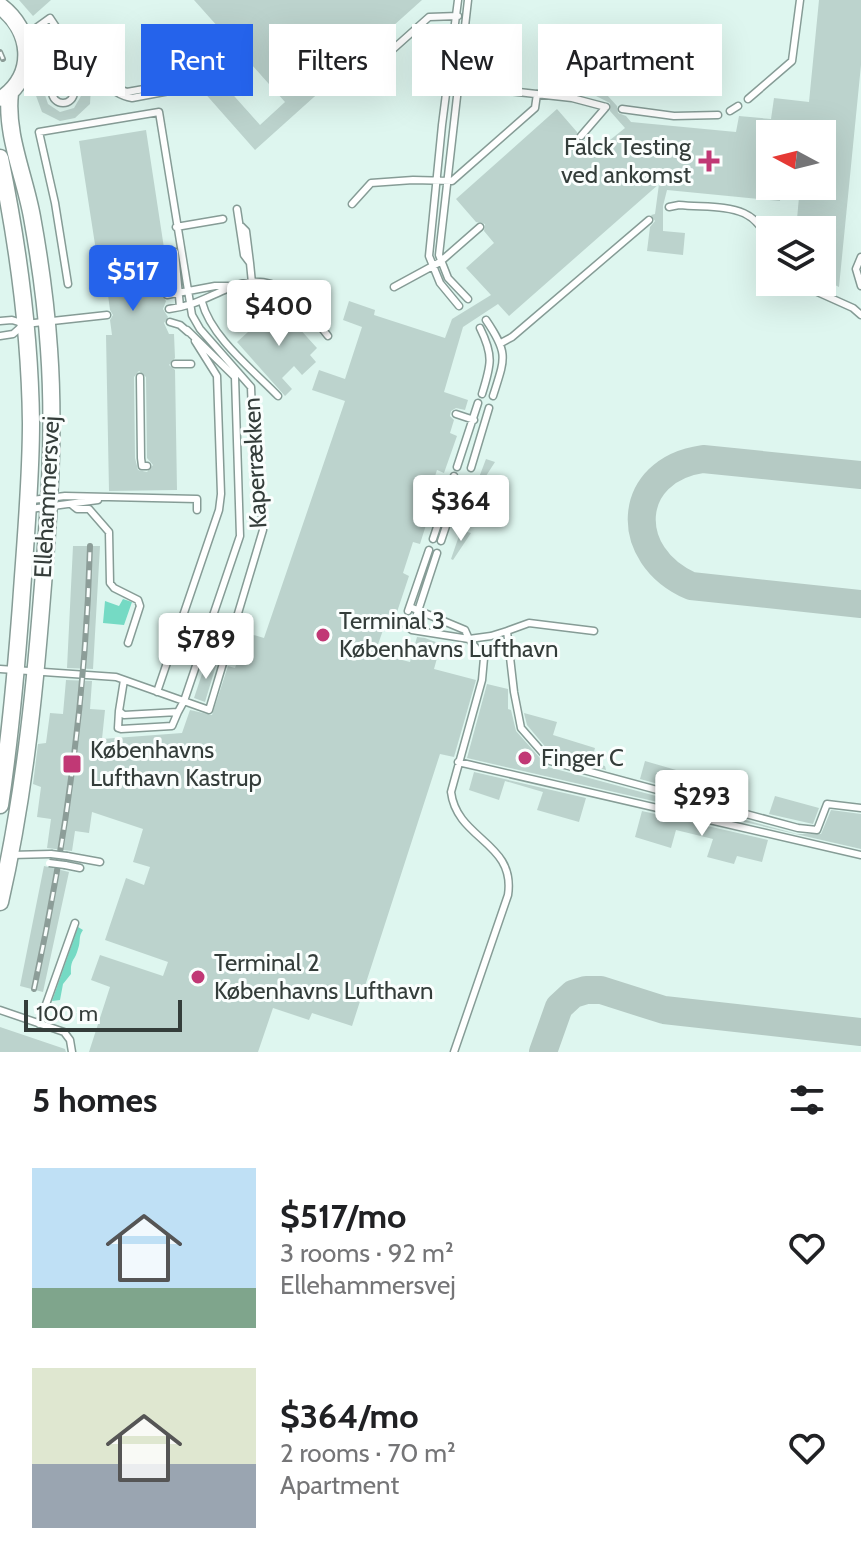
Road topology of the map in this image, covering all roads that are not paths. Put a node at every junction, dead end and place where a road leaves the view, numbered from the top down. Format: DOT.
graph roads {
  1 [pos="458,0"];
  2 [pos="468,0"];
  3 [pos="800,0"];
  4 [pos="0,6"];
  5 [pos="456,16"];
  6 [pos="466,17"];
  7 [pos="455,24"];
  8 [pos="465,24"];
  9 [pos="24,34"];
  10 [pos="396,46"];
  11 [pos="24,71"];
  12 [pos="522,92"];
  13 [pos="537,94"];
  14 [pos="447,96"];
  15 [pos="457,96"];
  16 [pos="5,97"];
  17 [pos="748,99"];
  18 [pos="738,106"];
  19 [pos="622,109"];
  20 [pos="730,111"];
  21 [pos="718,115"];
  22 [pos="581,136"];
  23 [pos="0,158"];
  24 [pos="436,181"];
  25 [pos="446,182"];
  26 [pos="352,204"];
  27 [pos="669,207"];
  28 [pos="237,209"];
  29 [pos="223,219"];
  30 [pos="649,220"];
  31 [pos="756,222"];
  32 [pos="176,227"];
  33 [pos="480,227"];
  34 [pos="165,254"];
  35 [pos="861,257"];
  36 [pos="440,262"];
  37 [pos="432,264"];
  38 [pos="252,283"];
  39 [pos="68,284"];
  40 [pos="861,286"];
  41 [pos="231,287"];
  42 [pos="394,287"];
  43 [pos="184,292"];
  44 [pos="167,295"];
  45 [pos="826,296"];
  46 [pos="468,299"];
  47 [pos="202,302"];
  48 [pos="190,306"];
  49 [pos="459,306"];
  50 [pos="180,307"];
  51 [pos="169,309"];
  52 [pos="107,315"];
  53 [pos="861,315"];
  54 [pos="486,320"];
  55 [pos="0,321"];
  56 [pos="46,321"];
  57 [pos="170,322"];
  58 [pos="25,324"];
  59 [pos="480,328"];
  60 [pos="187,330"];
  61 [pos="0,336"];
  62 [pos="328,336"];
  63 [pos="501,343"];
  64 [pos="175,364"];
  65 [pos="191,364"];
  66 [pos="140,377"];
  67 [pos="482,394"];
  68 [pos="278,396"];
  69 [pos="493,396"];
  70 [pos="478,403"];
  71 [pos="489,408"];
  72 [pos="456,414"];
  73 [pos="473,420"];
  74 [pos="485,423"];
  75 [pos="147,466"];
  76 [pos="457,467"];
  77 [pos="471,468"];
  78 [pos="454,476"];
  79 [pos="464,480"];
  80 [pos="106,498"];
  81 [pos="49,504"];
  82 [pos="28,505"];
  83 [pos="72,505"];
  84 [pos="197,510"];
  85 [pos="429,550"];
  86 [pos="437,553"];
  87 [pos="418,612"];
  88 [pos="405,624"];
  89 [pos="507,631"];
  90 [pos="594,631"];
  91 [pos="469,639"];
  92 [pos="128,643"];
  93 [pos="8,669"];
  94 [pos="36,671"];
  95 [pos="124,680"];
  96 [pos="157,692"];
  97 [pos="186,702"];
  98 [pos="119,711"];
  99 [pos="178,712"];
  100 [pos="458,762"];
  101 [pos="0,805"];
  102 [pos="861,808"];
  103 [pos="13,854"];
  104 [pos="861,855"];
  105 [pos="100,862"];
  106 [pos="80,868"];
  107 [pos="0,902"];
  108 [pos="75,923"];
  109 [pos="0,1010"];
  110 [pos="39,1024"];
  111 [pos="72,1052"];
  112 [pos="454,1052"];
  1 -- 5 [label="lane"];
  2 -- 6 [label="lane"];
  3 -- 17 [label="lane"];
  4 -- 9 [label="street"];
  5 -- 6 [label="lane"];
  5 -- 7 [label="lane"];
  5 -- 10 [label="lane"];
  6 -- 8 [label="lane"];
  11 -- 16 [label="street"];
  12 -- 13 [label="lane"];
  13 -- 22 [label="lane"];
  13 -- 25 [label="lane"];
  14 -- 24 [label="lane"];
  15 -- 25 [label="lane"];
  16 -- 56 [label="street, Ellehammersvej"];
  18 -- 20 [label="lane"];
  19 -- 21 [label="lane"];
  23 -- 58 [label="street, Ellehammersvej"];
  24 -- 25 [label="lane"];
  24 -- 26 [label="lane"];
  24 -- 37 [label="lane"];
  25 -- 36 [label="lane"];
  27 -- 31 [label="lane"];
  28 -- 38 [label="lane"];
  29 -- 32 [label="lane"];
  30 -- 63 [label="lane"];
  32 -- 39 [label="lane"];
  32 -- 43 [label="lane"];
  33 -- 36 [label="lane"];
  34 -- 43 [label="lane"];
  35 -- 40 [label="lane"];
  36 -- 37 [label="lane"];
  36 -- 46 [label="lane"];
  37 -- 42 [label="lane"];
  37 -- 49 [label="lane"];
  38 -- 41 [label="lane"];
  38 -- 62 [label="lane"];
  41 -- 43 [label="lane"];
  41 -- 47 [label="lane"];
  43 -- 44 [label="lane"];
  43 -- 48 [label="lane"];
  43 -- 50 [label="lane"];
  45 -- 53 [label="lane"];
  47 -- 48 [label="lane"];
  47 -- 68 [label="lane"];
  48 -- 50 [label="lane"];
  48 -- 97 [label="lane, Kaperrækken"];
  50 -- 51 [label="lane"];
  52 -- 56 [label="lane"];
  54 -- 63 [label="lane"];
  55 -- 58 [label="lane"];
  56 -- 58 [label="lane"];
  56 -- 81 [label="street, Ellehammersvej"];
  57 -- 60 [label="lane"];
  58 -- 61 [label="lane"];
  58 -- 82 [label="street, Ellehammersvej"];
  59 -- 67 [label="lane"];
  60 -- 96 [label="lane"];
  60 -- 97 [label="lane, Kaperrækken"];
  63 -- 69 [label="lane"];
  64 -- 65 [label="lane"];
  66 -- 75 [label="lane"];
  70 -- 73 [label="lane"];
  71 -- 74 [label="lane"];
  72 -- 73 [label="lane"];
  73 -- 74 [label="lane"];
  73 -- 76 [label="lane"];
  74 -- 77 [label="lane"];
  78 -- 79 [label="lane"];
  80 -- 81 [label="lane"];
  80 -- 83 [label="lane"];
  80 -- 84 [label="lane"];
  81 -- 82 [label="lane"];
  81 -- 83 [label="lane"];
  81 -- 94 [label="street, Ellehammersvej"];
  82 -- 93 [label="street, Ellehammersvej"];
  83 -- 92 [label="lane"];
  85 -- 87 [label="lane"];
  86 -- 87 [label="lane"];
  87 -- 91 [label="lane"];
  88 -- 91 [label="lane"];
  89 -- 90 [label="lane"];
  89 -- 91 [label="lane"];
  89 -- 102 [label="lane"];
  91 -- 100 [label="lane"];
  93 -- 94 [label="lane"];
  93 -- 101 [label="street, Ellehammersvej"];
  94 -- 95 [label="lane"];
  94 -- 103 [label="street, Ellehammersvej"];
  95 -- 96 [label="lane"];
  95 -- 98 [label="lane"];
  96 -- 97 [label="lane"];
  97 -- 99 [label="lane, Kaperrækken"];
  98 -- 99 [label="lane"];
  98 -- 99 [label="lane"];
  100 -- 104 [label="lane"];
  100 -- 112 [label="lane"];
  103 -- 105 [label="lane, bridge"];
  103 -- 106 [label="lane, bridge"];
  103 -- 107 [label="street, Ellehammersvej"];
  108 -- 110 [label="lane"];
  109 -- 110 [label="lane"];
  110 -- 111 [label="lane"];
}
